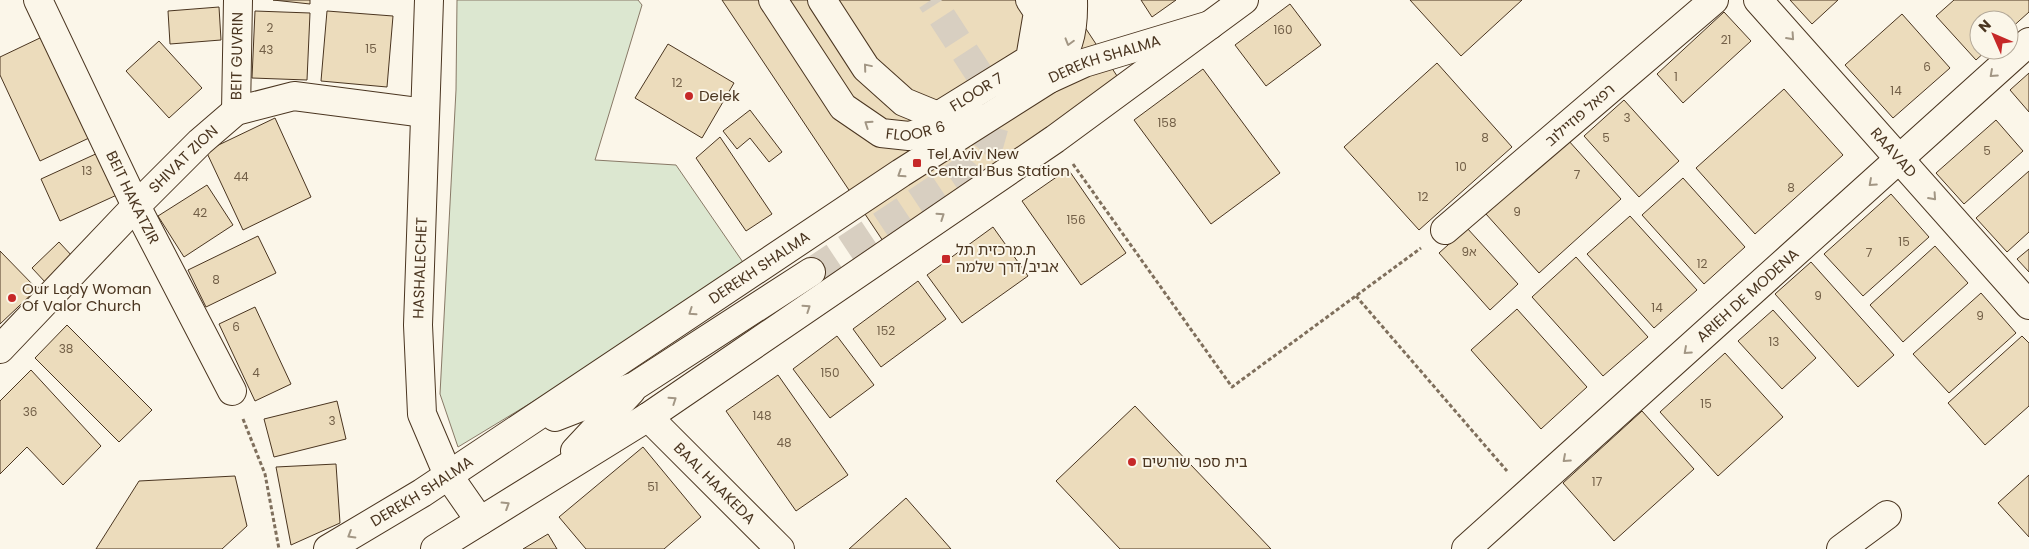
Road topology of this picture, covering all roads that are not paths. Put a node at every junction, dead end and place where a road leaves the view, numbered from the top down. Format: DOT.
graph roads {
  1 [pos="38,0"];
  2 [pos="238,0"];
  3 [pos="429,0"];
  4 [pos="773,0"];
  5 [pos="822,0"];
  6 [pos="1030,0"];
  7 [pos="1051,0"];
  8 [pos="1073,0"];
  9 [pos="1244,0"];
  10 [pos="1714,0"];
  11 [pos="1758,0"];
  12 [pos="1210,25"];
  13 [pos="2029,42"];
  14 [pos="1049,79"];
  15 [pos="236,111"];
  16 [pos="425,113"];
  17 [pos="1899,159"];
  18 [pos="136,206"];
  19 [pos="1445,230"];
  20 [pos="811,272"];
  21 [pos="2029,306"];
  22 [pos="0,349"];
  23 [pos="635,386"];
  24 [pos="232,391"];
  25 [pos="648,417"];
  26 [pos="507,436"];
  27 [pos="448,475"];
  28 [pos="550,477"];
  29 [pos="1888,515"];
  30 [pos="480,521"];
  31 [pos="328,549"];
  32 [pos="434,549"];
  33 [pos="780,549"];
  34 [pos="1466,549"];
  35 [pos="1841,549"];
  1 -- 18 [label="street, BEIT HAKATZIR"];
  2 -- 15 [label="street, BEIT GUVRIN"];
  3 -- 16 [label="street, HASHALECHET"];
  7 -- 4 [label="street, FLOOR 6, one-way"];
  6 -- 5 [label="street, FLOOR 7, one-way"];
  8 -- 14 [label="street, one-way"];
  9 -- 12 [label="street, DEREKH SHALMA"];
  10 -- 19 [label="street, רפאל פוזיילוב"];
  11 -- 17 [label="street, RAAVAD, one-way"];
  12 -- 14 [label="street, DEREKH SHALMA"];
  25 -- 12 [label="street, DEREKH SHALMA, one-way"];
  13 -- 17 [label="street, ARIEH DE MODENA, one-way"];
  14 -- 26 [label="street, DEREKH SHALMA, one-way"];
  15 -- 16 [label="street, SHIVAT ZION"];
  15 -- 18 [label="street, SHIVAT ZION"];
  16 -- 27 [label="street, HASHALECHET"];
  17 -- 21 [label="street, RAAVAD, one-way"];
  17 -- 34 [label="street, ARIEH DE MODENA, one-way"];
  18 -- 22 [label="street, SHIVAT ZION"];
  18 -- 24 [label="street, BEIT HAKATZIR"];
  20 -- 23 [label="street"];
  23 -- 26 [label="street"];
  23 -- 28 [label="street"];
  25 -- 28 [label="street, DEREKH SHALMA"];
  25 -- 33 [label="street, BAAL HAAKEDA"];
  26 -- 27 [label="street, DEREKH SHALMA"];
  27 -- 30 [label="street, HASHALECHET"];
  27 -- 31 [label="street, DEREKH SHALMA, one-way"];
  30 -- 28 [label="street, DEREKH SHALMA, one-way"];
  29 -- 35 [label="street"];
  30 -- 32 [label="street, DEREKH SHALMA"];
}
